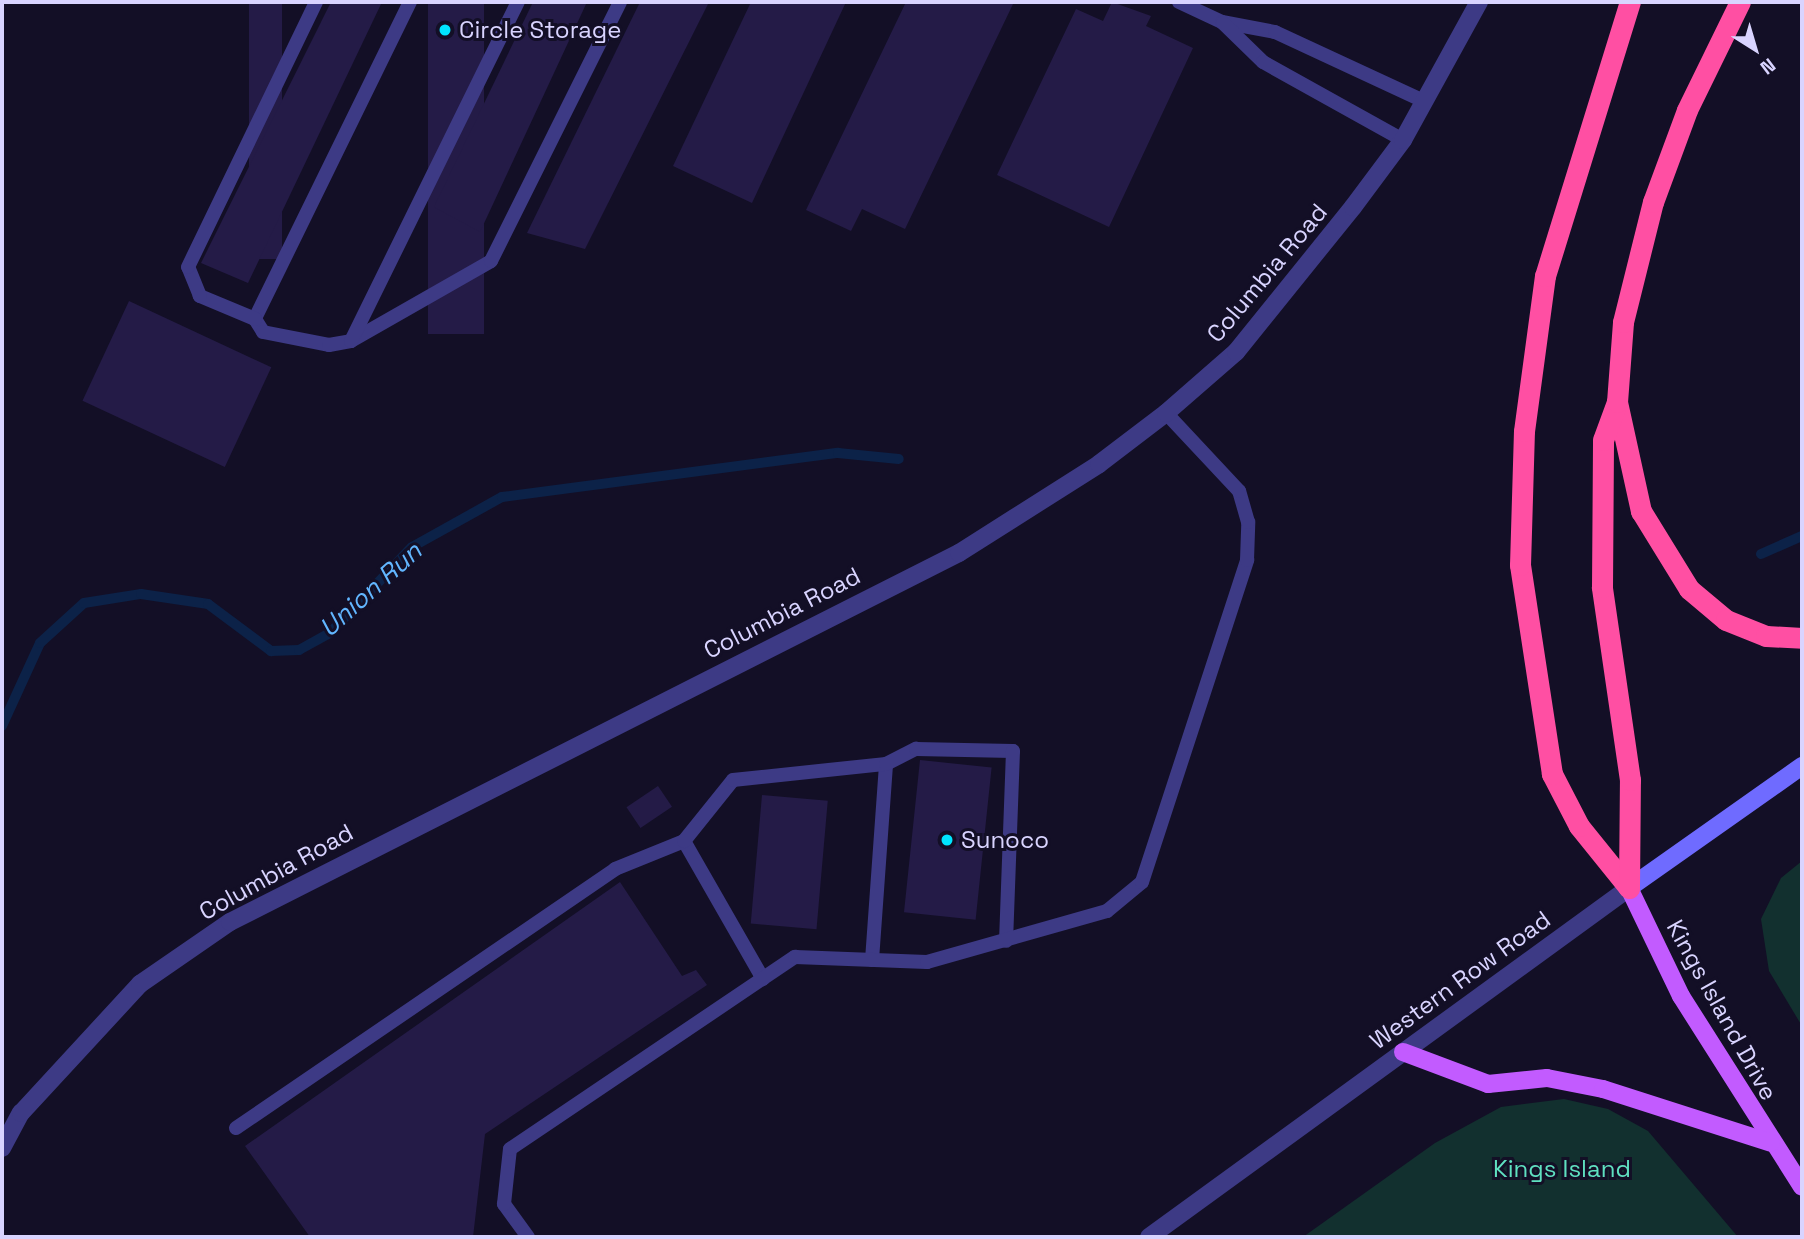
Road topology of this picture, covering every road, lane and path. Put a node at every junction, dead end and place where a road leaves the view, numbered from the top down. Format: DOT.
graph roads {
  1 [pos="316,2"];
  2 [pos="410,2"];
  3 [pos="518,2"];
  4 [pos="620,2"];
  5 [pos="1179,2"];
  6 [pos="1479,2"];
  7 [pos="1630,2"];
  8 [pos="1740,2"];
  9 [pos="1222,22"];
  10 [pos="1426,102"];
  11 [pos="1403,140"];
  12 [pos="255,319"];
  13 [pos="351,341"];
  14 [pos="1616,402"];
  15 [pos="1166,413"];
  16 [pos="1802,638"];
  17 [pos="886,764"];
  18 [pos="1802,766"];
  19 [pos="684,841"];
  20 [pos="1629,888"];
  21 [pos="1006,941"];
  22 [pos="872,960"];
  23 [pos="763,979"];
  24 [pos="1403,1052"];
  25 [pos="236,1128"];
  26 [pos="1771,1143"];
  27 [pos="2,1148"];
  28 [pos="1802,1187"];
  29 [pos="528,1237"];
  30 [pos="1150,1237"];
  1 -- 12 [label="lane"];
  2 -- 12 [label="lane"];
  3 -- 13 [label="lane"];
  4 -- 13 [label="lane"];
  5 -- 9 [label="lane"];
  6 -- 10 [label="street, Columbia Road"];
  7 -- 20 [label="highway"];
  8 -- 14 [label="highway"];
  9 -- 10 [label="lane"];
  9 -- 11 [label="lane"];
  10 -- 11 [label="street, Columbia Road"];
  11 -- 15 [label="street, Columbia Road"];
  12 -- 13 [label="lane"];
  14 -- 16 [label="highway"];
  14 -- 20 [label="highway"];
  15 -- 21 [label="lane"];
  15 -- 27 [label="street, Columbia Road"];
  17 -- 19 [label="lane"];
  17 -- 21 [label="lane"];
  17 -- 22 [label="lane"];
  18 -- 20 [label="main road, Western Row Road"];
  19 -- 23 [label="lane"];
  19 -- 25 [label="lane"];
  20 -- 24 [label="street, Western Row Road"];
  20 -- 26 [label="main road, Kings Island Drive"];
  21 -- 22 [label="lane"];
  22 -- 23 [label="lane"];
  23 -- 29 [label="lane"];
  24 -- 26 [label="main road"];
  24 -- 30 [label="street, Western Row Road"];
  26 -- 28 [label="main road, Kings Island Drive"];
}
